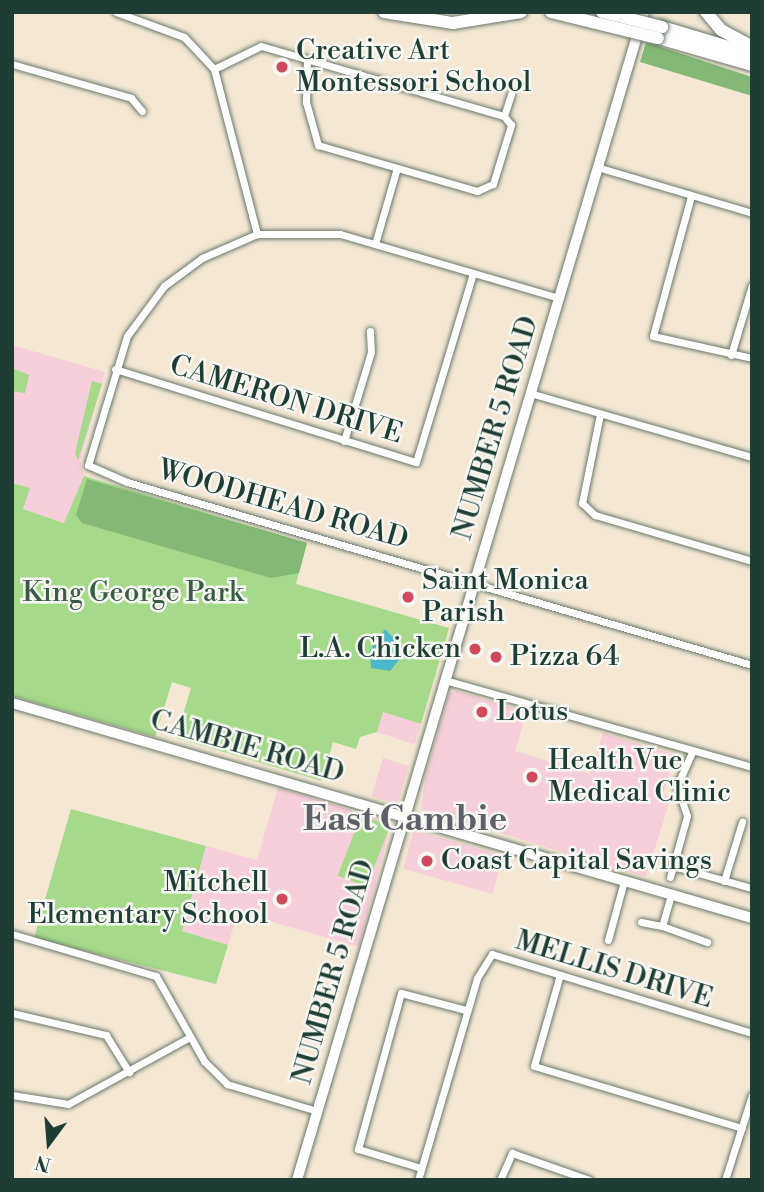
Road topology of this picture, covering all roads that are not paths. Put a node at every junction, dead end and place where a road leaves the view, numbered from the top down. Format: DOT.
graph roads {
  1 [pos="116,12"];
  2 [pos="384,12"];
  3 [pos="521,12"];
  4 [pos="551,12"];
  5 [pos="602,12"];
  6 [pos="644,12"];
  7 [pos="706,12"];
  8 [pos="660,33"];
  9 [pos="752,46"];
  10 [pos="752,54"];
  11 [pos="307,60"];
  12 [pos="12,64"];
  13 [pos="752,65"];
  14 [pos="214,69"];
  15 [pos="511,94"];
  16 [pos="142,111"];
  17 [pos="504,116"];
  18 [pos="597,167"];
  19 [pos="397,168"];
  20 [pos="691,196"];
  21 [pos="752,213"];
  22 [pos="257,234"];
  23 [pos="375,244"];
  24 [pos="473,273"];
  25 [pos="752,285"];
  26 [pos="559,298"];
  27 [pos="370,331"];
  28 [pos="731,355"];
  29 [pos="752,358"];
  30 [pos="114,369"];
  31 [pos="530,393"];
  32 [pos="600,414"];
  33 [pos="344,441"];
  34 [pos="752,457"];
  35 [pos="752,561"];
  36 [pos="473,582"];
  37 [pos="752,665"];
  38 [pos="445,680"];
  39 [pos="12,703"];
  40 [pos="692,752"];
  41 [pos="752,767"];
  42 [pos="403,816"];
  43 [pos="742,822"];
  44 [pos="673,866"];
  45 [pos="670,877"];
  46 [pos="624,881"];
  47 [pos="724,881"];
  48 [pos="752,888"];
  49 [pos="671,895"];
  50 [pos="752,918"];
  51 [pos="641,922"];
  52 [pos="662,926"];
  53 [pos="12,934"];
  54 [pos="608,940"];
  55 [pos="707,942"];
  56 [pos="559,978"];
  57 [pos="466,1010"];
  58 [pos="12,1013"];
  59 [pos="752,1033"];
  60 [pos="190,1037"];
  61 [pos="129,1072"];
  62 [pos="12,1095"];
  63 [pos="752,1095"];
  64 [pos="83,1098"];
  65 [pos="87,1106"];
  66 [pos="317,1111"];
  67 [pos="742,1128"];
  68 [pos="421,1168"];
  69 [pos="298,1180"];
  70 [pos="418,1180"];
  71 [pos="500,1180"];
  72 [pos="589,1180"];
  73 [pos="725,1180"];
  1 -- 14 [label="street"];
  2 -- 3 [label="highway"];
  4 -- 8 [label="highway, bridge"];
  5 -- 8 [label="highway, bridge"];
  6 -- 18 [label="main road, NUMBER 5 ROAD"];
  7 -- 9 [label="highway"];
  8 -- 10 [label="highway"];
  8 -- 13 [label="highway"];
  11 -- 14 [label="street"];
  11 -- 17 [label="street"];
  11 -- 19 [label="street"];
  12 -- 16 [label="street"];
  14 -- 22 [label="street"];
  15 -- 17 [label="street"];
  17 -- 19 [label="street"];
  18 -- 20 [label="street"];
  18 -- 26 [label="main road, NUMBER 5 ROAD"];
  19 -- 23 [label="street"];
  20 -- 21 [label="street"];
  20 -- 28 [label="street"];
  22 -- 23 [label="street"];
  22 -- 30 [label="street"];
  23 -- 24 [label="street"];
  24 -- 26 [label="street"];
  24 -- 33 [label="street, CAMERON DRIVE"];
  25 -- 28 [label="street"];
  26 -- 31 [label="main road, NUMBER 5 ROAD"];
  27 -- 33 [label="street"];
  28 -- 29 [label="street"];
  30 -- 33 [label="street, CAMERON DRIVE"];
  30 -- 36 [label="street, WOODHEAD ROAD"];
  31 -- 32 [label="street"];
  31 -- 36 [label="main road, NUMBER 5 ROAD"];
  32 -- 34 [label="street"];
  32 -- 35 [label="street"];
  36 -- 37 [label="street, WOODHEAD ROAD"];
  36 -- 38 [label="main road, NUMBER 5 ROAD"];
  38 -- 40 [label="street"];
  38 -- 42 [label="main road, NUMBER 5 ROAD"];
  39 -- 42 [label="main road, CAMBIE ROAD"];
  40 -- 41 [label="street"];
  40 -- 44 [label="street"];
  42 -- 46 [label="main road, CAMBIE ROAD"];
  42 -- 66 [label="main road, NUMBER 5 ROAD"];
  43 -- 47 [label="street"];
  44 -- 45 [label="street"];
  44 -- 47 [label="street"];
  46 -- 49 [label="main road, CAMBIE ROAD"];
  46 -- 54 [label="street"];
  47 -- 48 [label="street"];
  49 -- 50 [label="main road, CAMBIE ROAD"];
  49 -- 52 [label="street"];
  51 -- 52 [label="street"];
  52 -- 55 [label="street"];
  53 -- 60 [label="street"];
  56 -- 57 [label="street, MELLIS DRIVE"];
  56 -- 59 [label="street, MELLIS DRIVE"];
  56 -- 67 [label="street"];
  57 -- 68 [label="street, MELLIS DRIVE"];
  57 -- 68 [label="street"];
  58 -- 61 [label="street"];
  60 -- 61 [label="street"];
  60 -- 66 [label="street"];
  61 -- 64 [label="street"];
  62 -- 64 [label="street"];
  63 -- 67 [label="street"];
  64 -- 65 [label="street"];
  66 -- 69 [label="main road, NUMBER 5 ROAD"];
  67 -- 73 [label="street"];
  68 -- 70 [label="street, MELLIS DRIVE"];
  71 -- 72 [label="street"];
}
